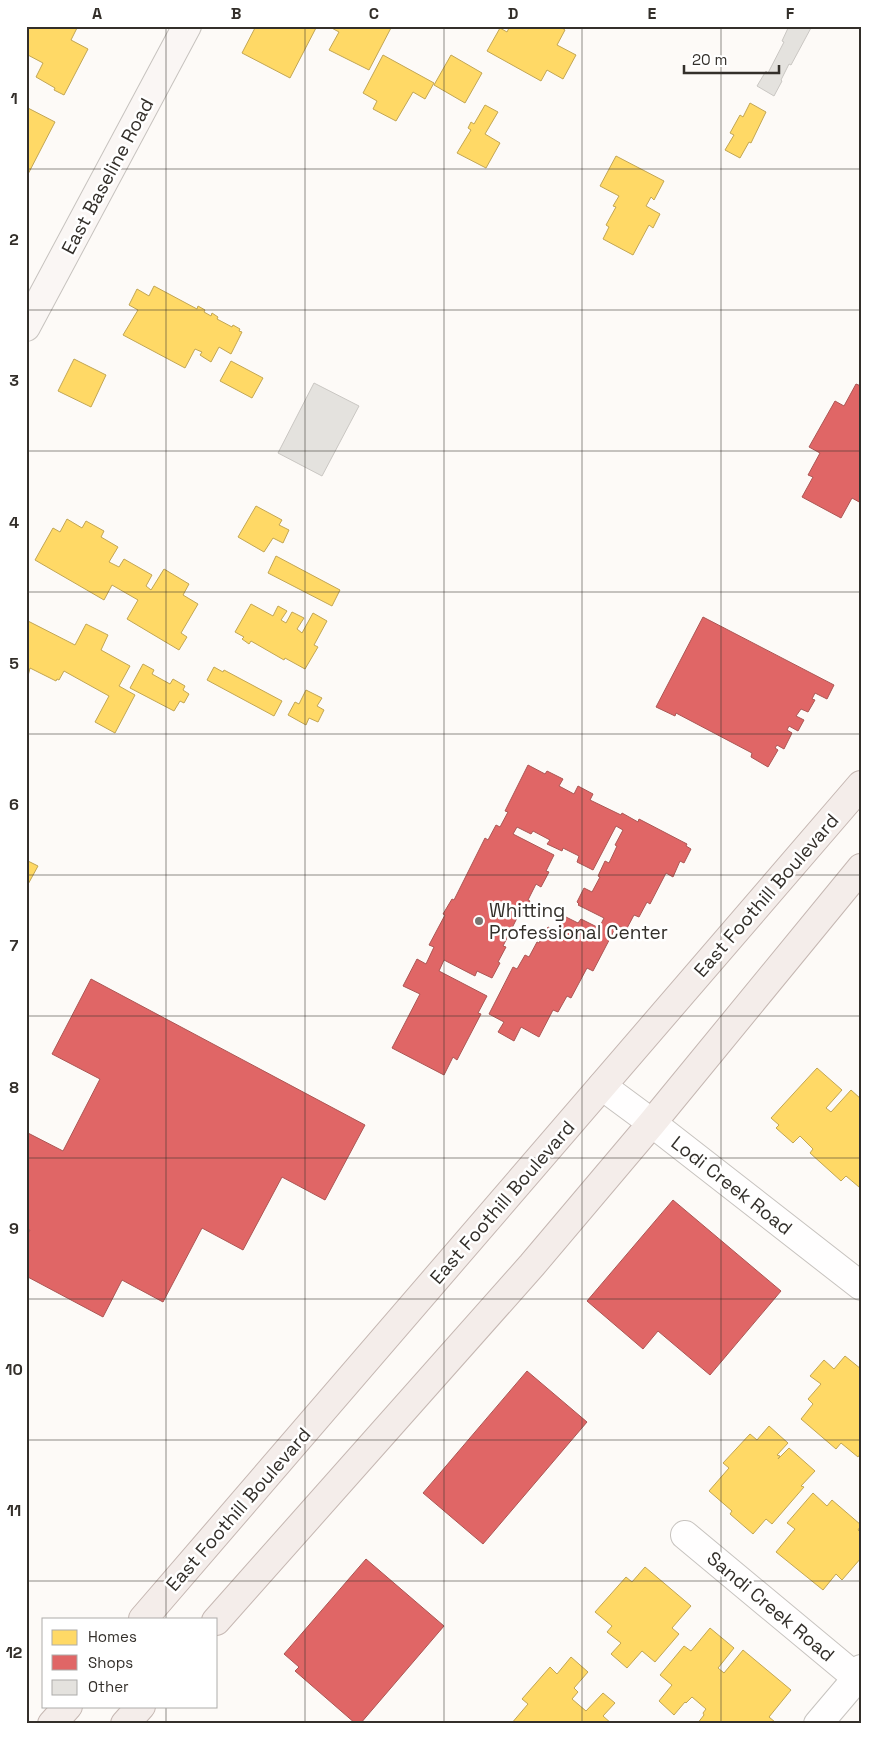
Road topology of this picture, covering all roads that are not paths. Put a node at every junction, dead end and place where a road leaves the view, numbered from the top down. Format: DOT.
graph roads {
  1 [pos="187,26"];
  2 [pos="26,327"];
  3 [pos="861,785"];
  4 [pos="861,868"];
  5 [pos="602,1086"];
  6 [pos="652,1123"];
  7 [pos="861,1286"];
  8 [pos="686,1535"];
  9 [pos="144,1618"];
  10 [pos="218,1619"];
  11 [pos="859,1673"];
  12 [pos="66,1708"];
  13 [pos="139,1708"];
  14 [pos="52,1724"];
  15 [pos="125,1724"];
  16 [pos="818,1724"];
  1 -- 2 [label="main road, East Baseline Road"];
  3 -- 5 [label="main road, East Foothill Boulevard"];
  4 -- 6 [label="main road"];
  5 -- 6 [label="street, Lodi Creek Road"];
  5 -- 9 [label="main road, East Foothill Boulevard"];
  6 -- 7 [label="street, Lodi Creek Road"];
  6 -- 10 [label="main road"];
  8 -- 11 [label="street, Sandi Creek Road"];
  11 -- 16 [label="street"];
  12 -- 14 [label="main road"];
  13 -- 15 [label="main road"];
}
